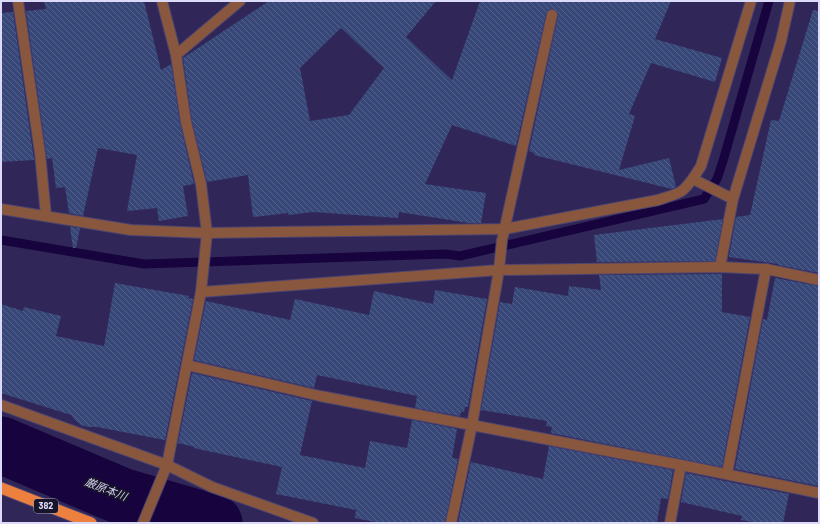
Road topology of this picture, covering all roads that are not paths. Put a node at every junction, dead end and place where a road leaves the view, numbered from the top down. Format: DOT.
graph roads {
  1 [pos="18,1"];
  2 [pos="162,1"];
  3 [pos="240,1"];
  4 [pos="750,1"];
  5 [pos="790,1"];
  6 [pos="552,15"];
  7 [pos="176,55"];
  8 [pos="697,180"];
  9 [pos="729,197"];
  10 [pos="1,209"];
  11 [pos="46,216"];
  12 [pos="208,233"];
  13 [pos="504,234"];
  14 [pos="499,267"];
  15 [pos="720,267"];
  16 [pos="766,269"];
  17 [pos="819,280"];
  18 [pos="201,292"];
  19 [pos="187,365"];
  20 [pos="1,405"];
  21 [pos="472,425"];
  22 [pos="167,465"];
  23 [pos="681,465"];
  24 [pos="727,474"];
  25 [pos="1,488"];
  26 [pos="819,493"];
  27 [pos="91,523"];
  28 [pos="142,523"];
  29 [pos="313,523"];
  30 [pos="451,523"];
  31 [pos="670,523"];
  1 -- 11 [label="street"];
  2 -- 7 [label="street"];
  3 -- 7 [label="street"];
  4 -- 8 [label="street"];
  5 -- 9 [label="street"];
  6 -- 13 [label="street"];
  7 -- 12 [label="street"];
  8 -- 9 [label="street"];
  8 -- 13 [label="street"];
  9 -- 15 [label="street"];
  10 -- 11 [label="street"];
  11 -- 12 [label="street"];
  12 -- 13 [label="street"];
  12 -- 18 [label="street"];
  13 -- 14 [label="street"];
  14 -- 15 [label="street"];
  14 -- 18 [label="street"];
  14 -- 21 [label="street"];
  15 -- 16 [label="street"];
  16 -- 17 [label="street"];
  16 -- 24 [label="street"];
  18 -- 19 [label="street"];
  19 -- 21 [label="street"];
  19 -- 22 [label="street"];
  20 -- 22 [label="street"];
  21 -- 23 [label="street"];
  21 -- 30 [label="street"];
  22 -- 28 [label="street"];
  22 -- 29 [label="street"];
  23 -- 24 [label="street"];
  23 -- 31 [label="street"];
  24 -- 26 [label="street"];
  25 -- 27 [label="highway, 382"];
}
